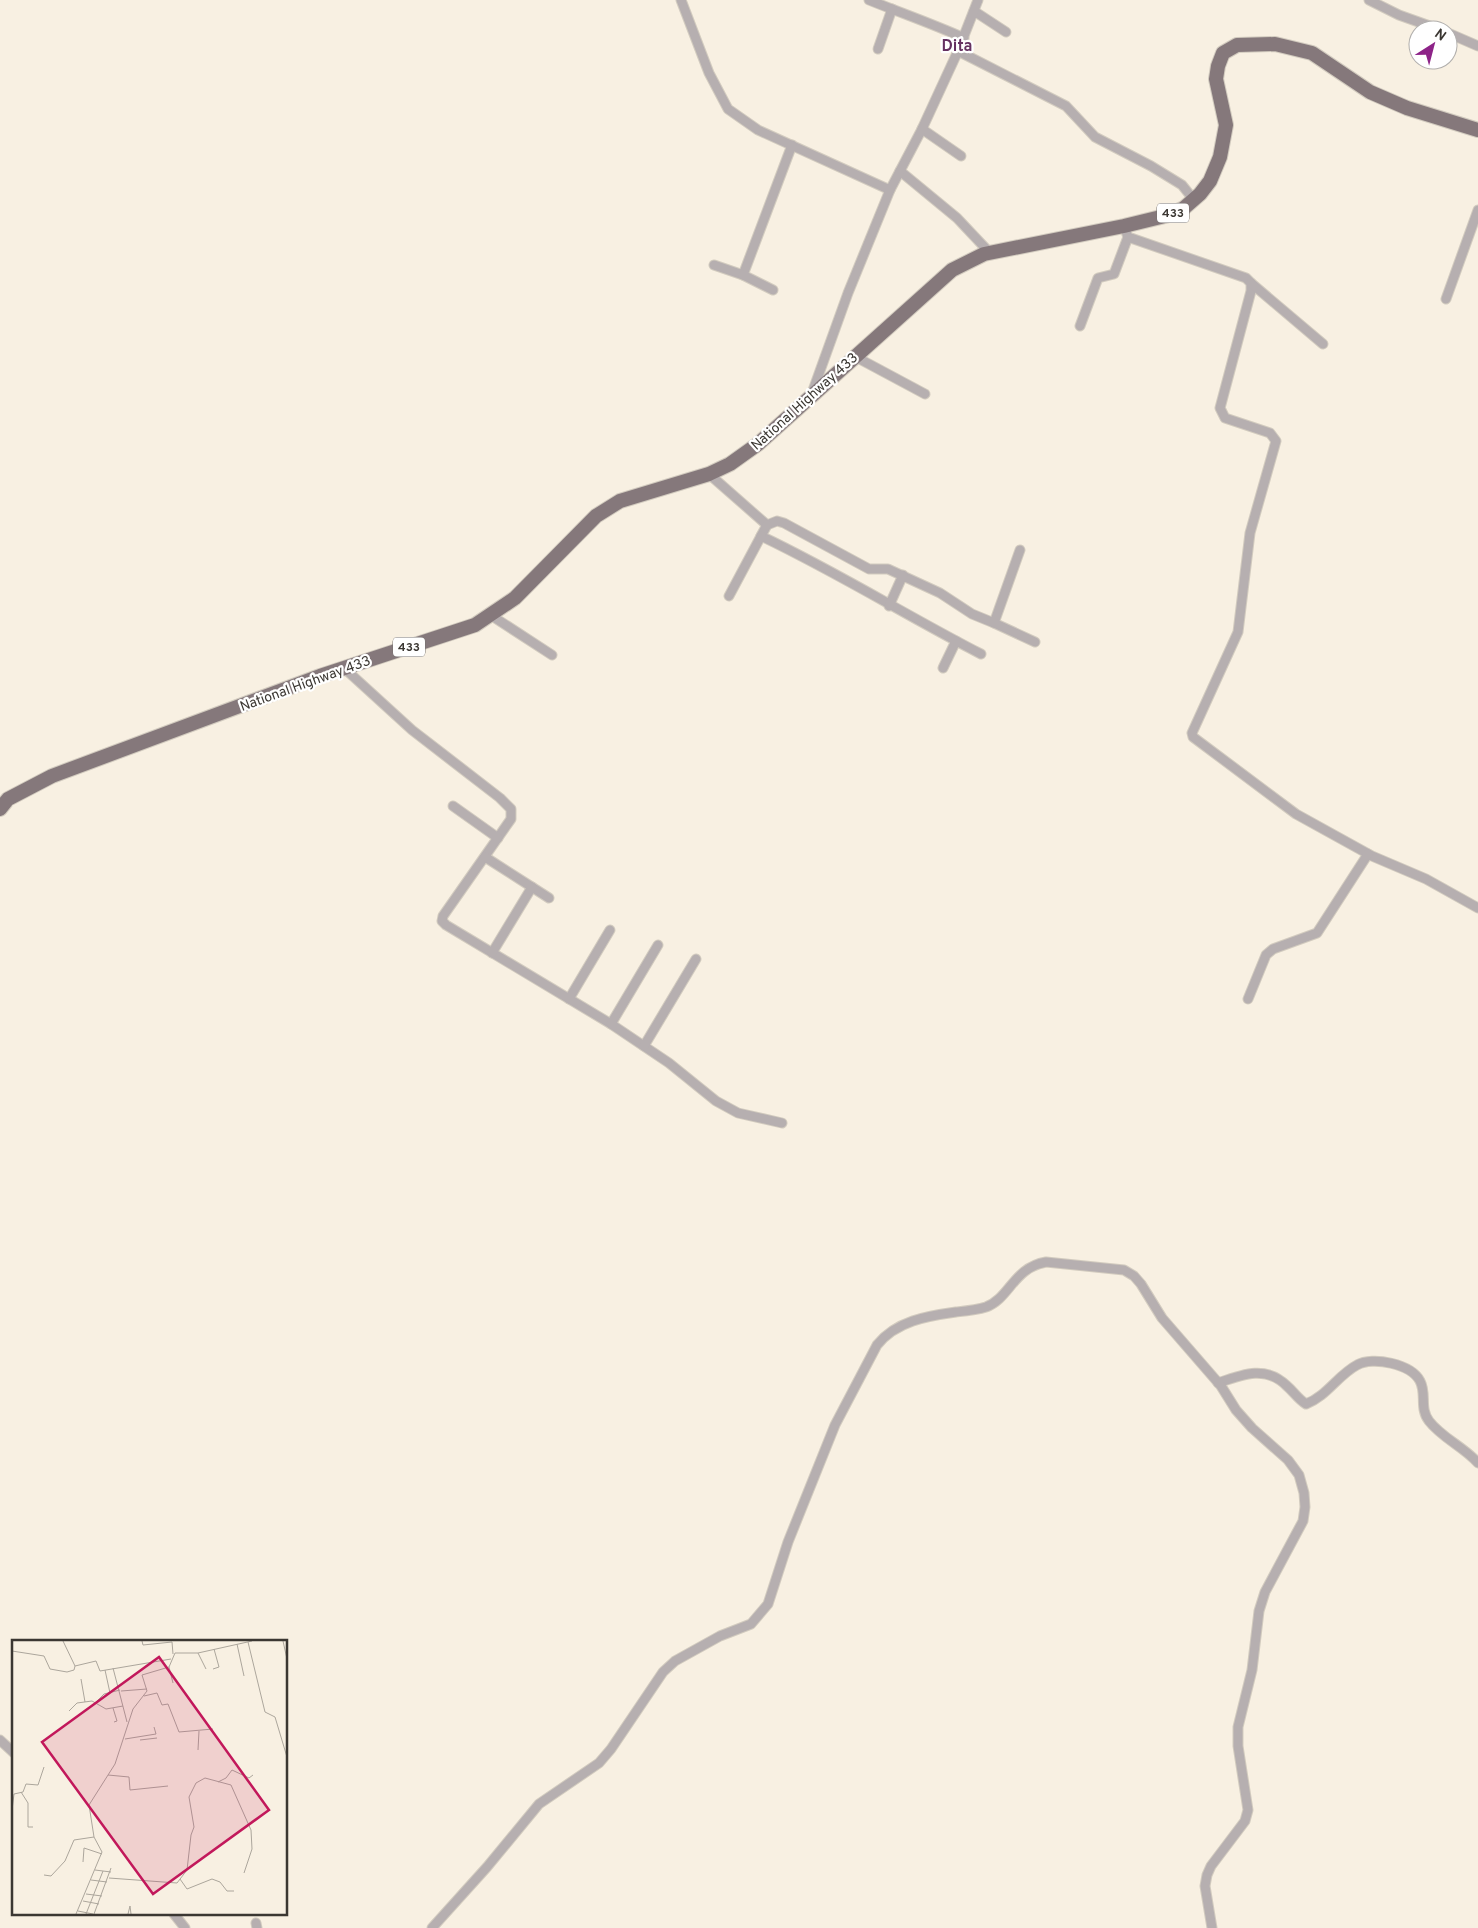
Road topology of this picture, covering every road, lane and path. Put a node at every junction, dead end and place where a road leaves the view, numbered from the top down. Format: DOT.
graph roads {
  1 [pos="681,0"];
  2 [pos="869,0"];
  3 [pos="978,0"];
  4 [pos="1368,0"];
  5 [pos="892,9"];
  6 [pos="974,11"];
  7 [pos="1413,20"];
  8 [pos="1006,32"];
  9 [pos="1458,37"];
  10 [pos="964,38"];
  11 [pos="1478,46"];
  12 [pos="878,49"];
  13 [pos="958,51"];
  14 [pos="922,129"];
  15 [pos="1478,130"];
  16 [pos="792,145"];
  17 [pos="961,156"];
  18 [pos="900,171"];
  19 [pos="890,190"];
  20 [pos="1194,200"];
  21 [pos="1478,210"];
  22 [pos="1126,231"];
  23 [pos="990,253"];
  24 [pos="714,265"];
  25 [pos="743,275"];
  26 [pos="1251,283"];
  27 [pos="773,290"];
  28 [pos="1446,299"];
  29 [pos="1080,326"];
  30 [pos="1324,344"];
  31 [pos="854,356"];
  32 [pos="925,394"];
  33 [pos="810,399"];
  34 [pos="709,474"];
  35 [pos="766,525"];
  36 [pos="761,536"];
  37 [pos="1020,550"];
  38 [pos="903,575"];
  39 [pos="729,596"];
  40 [pos="889,606"];
  41 [pos="492,616"];
  42 [pos="994,623"];
  43 [pos="956,641"];
  44 [pos="1035,642"];
  45 [pos="981,654"];
  46 [pos="552,655"];
  47 [pos="344,668"];
  48 [pos="943,668"];
  49 [pos="453,806"];
  50 [pos="0,808"];
  51 [pos="498,838"];
  52 [pos="1368,854"];
  53 [pos="485,857"];
  54 [pos="532,887"];
  55 [pos="549,898"];
  56 [pos="1478,908"];
  57 [pos="610,930"];
  58 [pos="658,945"];
  59 [pos="492,953"];
  60 [pos="696,959"];
  61 [pos="569,999"];
  62 [pos="1248,999"];
  63 [pos="611,1024"];
  64 [pos="644,1046"];
  65 [pos="782,1123"];
  66 [pos="1218,1383"];
  67 [pos="1478,1463"];
  68 [pos="0,1740"];
  69 [pos="12,1751"];
  70 [pos="176,1916"];
  71 [pos="186,1928"];
  72 [pos="432,1928"];
  73 [pos="1212,1928"];
  1 -- 16 [label="street"];
  2 -- 5 [label="street"];
  3 -- 6 [label="street"];
  4 -- 7 [label="street"];
  5 -- 10 [label="street"];
  5 -- 12 [label="street"];
  6 -- 8 [label="street"];
  6 -- 10 [label="street"];
  9 -- 11 [label="street"];
  10 -- 13 [label="street"];
  13 -- 14 [label="street"];
  13 -- 20 [label="street"];
  14 -- 17 [label="street"];
  14 -- 18 [label="street"];
  15 -- 20 [label="main road, National Highway 433 / 433"];
  16 -- 19 [label="street"];
  16 -- 25 [label="street"];
  18 -- 19 [label="street"];
  18 -- 23 [label="street"];
  19 -- 33 [label="street"];
  20 -- 22 [label="main road, National Highway 433 / 433"];
  21 -- 28 [label="street"];
  22 -- 23 [label="main road, National Highway 433 / 433"];
  22 -- 26 [label="street"];
  22 -- 29 [label="street"];
  23 -- 31 [label="main road, National Highway 433 / 433"];
  24 -- 25 [label="street"];
  25 -- 27 [label="street"];
  26 -- 30 [label="street"];
  26 -- 52 [label="street"];
  31 -- 32 [label="street"];
  31 -- 33 [label="main road, National Highway 433 / 433"];
  33 -- 34 [label="main road, National Highway 433 / 433"];
  34 -- 35 [label="street"];
  34 -- 41 [label="main road, National Highway 433 / 433"];
  35 -- 36 [label="street"];
  35 -- 38 [label="street"];
  36 -- 39 [label="street"];
  36 -- 40 [label="street"];
  37 -- 42 [label="street"];
  38 -- 40 [label="street"];
  38 -- 42 [label="street"];
  40 -- 43 [label="street"];
  41 -- 46 [label="street"];
  41 -- 47 [label="main road, National Highway 433 / 433"];
  42 -- 44 [label="street"];
  43 -- 45 [label="street"];
  43 -- 48 [label="street"];
  47 -- 50 [label="main road, National Highway 433 / 433"];
  47 -- 51 [label="street"];
  49 -- 51 [label="street"];
  51 -- 53 [label="street"];
  52 -- 56 [label="street"];
  52 -- 62 [label="street"];
  53 -- 54 [label="street"];
  53 -- 59 [label="street"];
  54 -- 55 [label="street"];
  54 -- 59 [label="street"];
  57 -- 61 [label="street"];
  58 -- 63 [label="street"];
  59 -- 61 [label="street"];
  60 -- 64 [label="street"];
  61 -- 63 [label="street"];
  63 -- 64 [label="street"];
  64 -- 65 [label="street"];
  66 -- 67 [label="street"];
  66 -- 72 [label="street"];
  66 -- 73 [label="street"];
  68 -- 69 [label="street"];
  70 -- 71 [label="street"];
}
